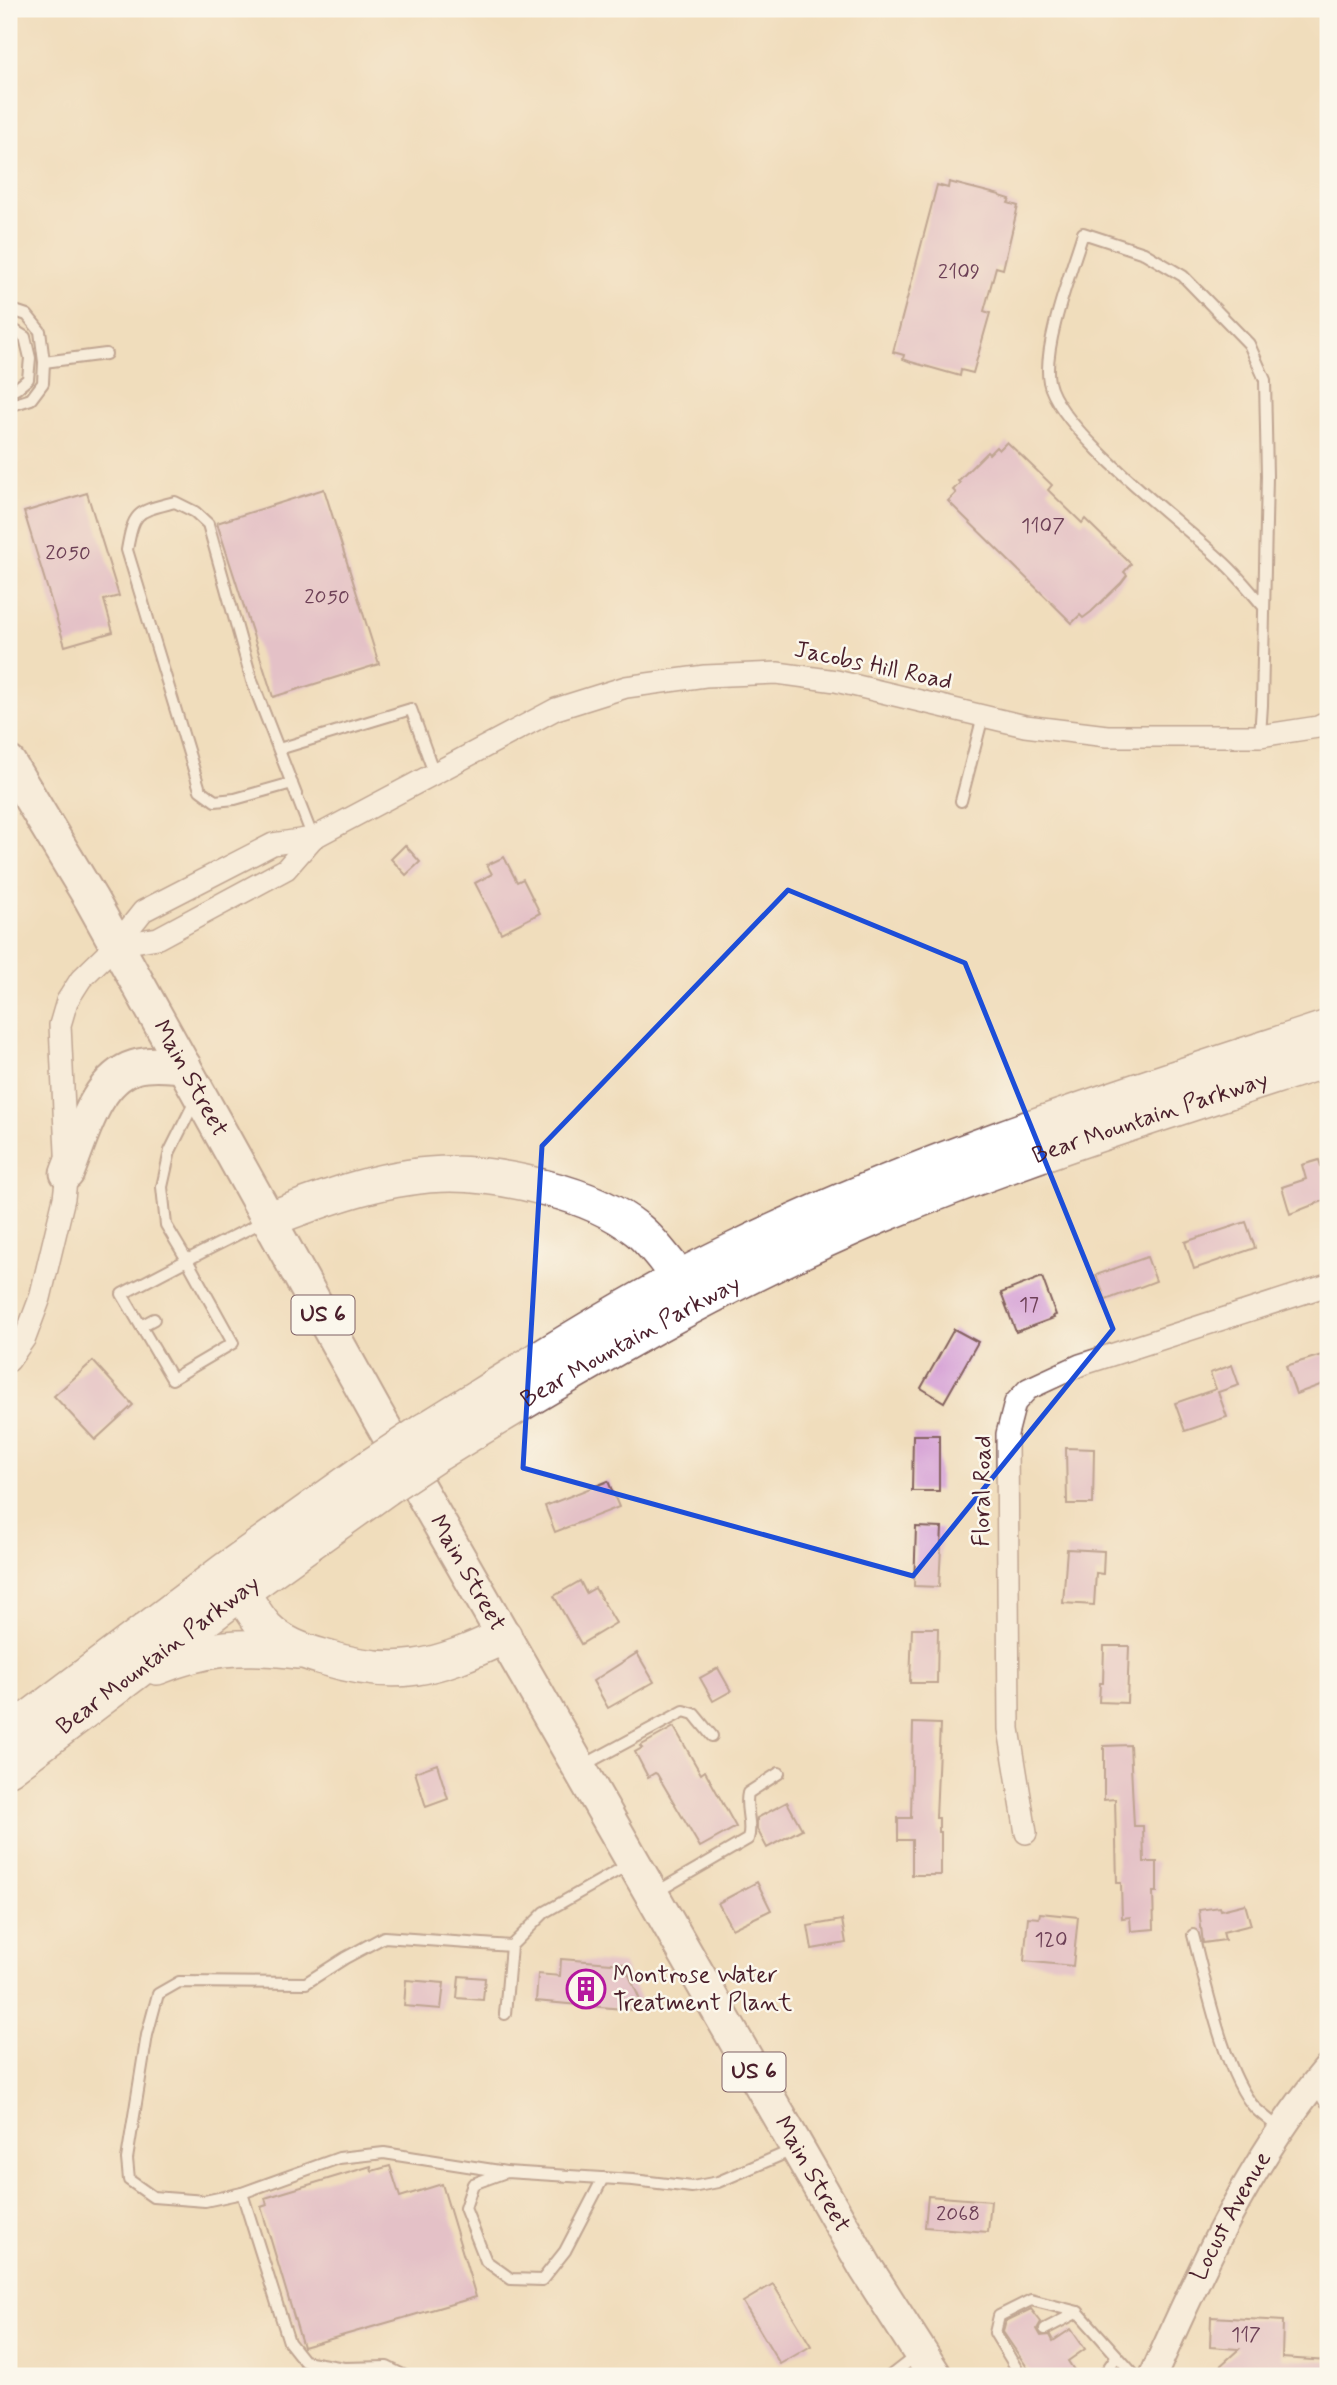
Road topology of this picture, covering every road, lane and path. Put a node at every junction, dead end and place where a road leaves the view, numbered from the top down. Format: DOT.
graph roads {
  1 [pos="9,309"];
  2 [pos="9,327"];
  3 [pos="106,354"];
  4 [pos="44,362"];
  5 [pos="9,390"];
  6 [pos="9,406"];
  7 [pos="1264,607"];
  8 [pos="984,716"];
  9 [pos="1328,722"];
  10 [pos="1260,736"];
  11 [pos="279,749"];
  12 [pos="9,763"];
  13 [pos="433,773"];
  14 [pos="292,783"];
  15 [pos="961,801"];
  16 [pos="313,838"];
  17 [pos="116,945"];
  18 [pos="1328,1028"];
  19 [pos="1328,1059"];
  20 [pos="191,1080"];
  21 [pos="67,1173"];
  22 [pos="270,1219"];
  23 [pos="187,1260"];
  24 [pos="680,1278"];
  25 [pos="1328,1285"];
  26 [pos="154,1319"];
  27 [pos="141,1326"];
  28 [pos="168,1345"];
  29 [pos="157,1352"];
  30 [pos="9,1361"];
  31 [pos="430,1443"];
  32 [pos="380,1477"];
  33 [pos="242,1592"];
  34 [pos="504,1636"];
  35 [pos="304,1652"];
  36 [pos="118,1684"];
  37 [pos="9,1734"];
  38 [pos="712,1735"];
  39 [pos="579,1767"];
  40 [pos="9,1768"];
  41 [pos="779,1773"];
  42 [pos="1026,1833"];
  43 [pos="634,1862"];
  44 [pos="653,1895"];
  45 [pos="1193,1935"];
  46 [pos="511,1946"];
  47 [pos="505,2014"];
  48 [pos="1326,2080"];
  49 [pos="1282,2130"];
  50 [pos="797,2147"];
  51 [pos="506,2172"];
  52 [pos="603,2178"];
  53 [pos="242,2193"];
  54 [pos="1078,2312"];
  55 [pos="1045,2329"];
  56 [pos="1116,2357"];
  57 [pos="927,2365"];
  58 [pos="1019,2373"];
  59 [pos="405,2376"];
  60 [pos="890,2376"];
  61 [pos="1005,2376"];
  62 [pos="1100,2376"];
  63 [pos="1135,2376"];
  64 [pos="1153,2376"];
  1 -- 4 [label="lane"];
  2 -- 5 [label="lane"];
  3 -- 4 [label="lane"];
  4 -- 6 [label="lane"];
  7 -- 7 [label="lane"];
  7 -- 10 [label="lane"];
  8 -- 10 [label="street, Jacobs Hill Road"];
  8 -- 13 [label="street, Jacobs Hill Road"];
  8 -- 15 [label="lane"];
  9 -- 10 [label="street, Jacobs Hill Road"];
  11 -- 13 [label="lane"];
  11 -- 14 [label="lane"];
  11 -- 14 [label="lane"];
  12 -- 17 [label="main road, Main Street / US 6"];
  13 -- 16 [label="street, Jacobs Hill Road"];
  14 -- 16 [label="lane"];
  16 -- 17 [label="street, Jacobs Hill Road"];
  16 -- 17 [label="street, Jacobs Hill Road"];
  17 -- 20 [label="main road, Main Street / US 6"];
  17 -- 21 [label="street"];
  18 -- 24 [label="highway, Bear Mountain Parkway"];
  19 -- 31 [label="highway, Bear Mountain Parkway"];
  20 -- 21 [label="main road"];
  20 -- 22 [label="main road, Main Street / US 6"];
  20 -- 23 [label="lane"];
  21 -- 30 [label="street"];
  22 -- 23 [label="lane"];
  22 -- 24 [label="highway"];
  22 -- 34 [label="main road, Main Street / US 6"];
  23 -- 27 [label="lane"];
  23 -- 29 [label="lane"];
  24 -- 31 [label="highway, Bear Mountain Parkway"];
  25 -- 42 [label="street, Floral Road"];
  26 -- 27 [label="lane"];
  27 -- 29 [label="lane"];
  28 -- 29 [label="lane"];
  31 -- 32 [label="highway, Bear Mountain Parkway, bridge"];
  32 -- 33 [label="highway, Bear Mountain Parkway"];
  32 -- 37 [label="highway, Bear Mountain Parkway"];
  33 -- 35 [label="highway"];
  33 -- 36 [label="highway, Bear Mountain Parkway"];
  34 -- 35 [label="highway"];
  34 -- 39 [label="main road, Main Street / US 6"];
  35 -- 36 [label="highway"];
  36 -- 40 [label="highway, Bear Mountain Parkway"];
  38 -- 39 [label="lane"];
  39 -- 43 [label="main road, Main Street / US 6"];
  41 -- 44 [label="lane"];
  43 -- 44 [label="main road, Main Street / US 6"];
  43 -- 46 [label="lane"];
  44 -- 50 [label="main road, Main Street / US 6"];
  45 -- 49 [label="lane"];
  46 -- 47 [label="lane"];
  46 -- 53 [label="lane"];
  48 -- 49 [label="street, Locust Avenue"];
  49 -- 64 [label="street, Locust Avenue"];
  50 -- 52 [label="lane"];
  50 -- 57 [label="main road, Main Street / US 6"];
  51 -- 52 [label="lane"];
  51 -- 52 [label="lane"];
  51 -- 53 [label="lane"];
  53 -- 59 [label="lane"];
  54 -- 55 [label="lane"];
  54 -- 56 [label="lane"];
  54 -- 58 [label="lane"];
  56 -- 62 [label="lane"];
  56 -- 63 [label="lane"];
  57 -- 60 [label="lane"];
  58 -- 61 [label="lane"];
}
